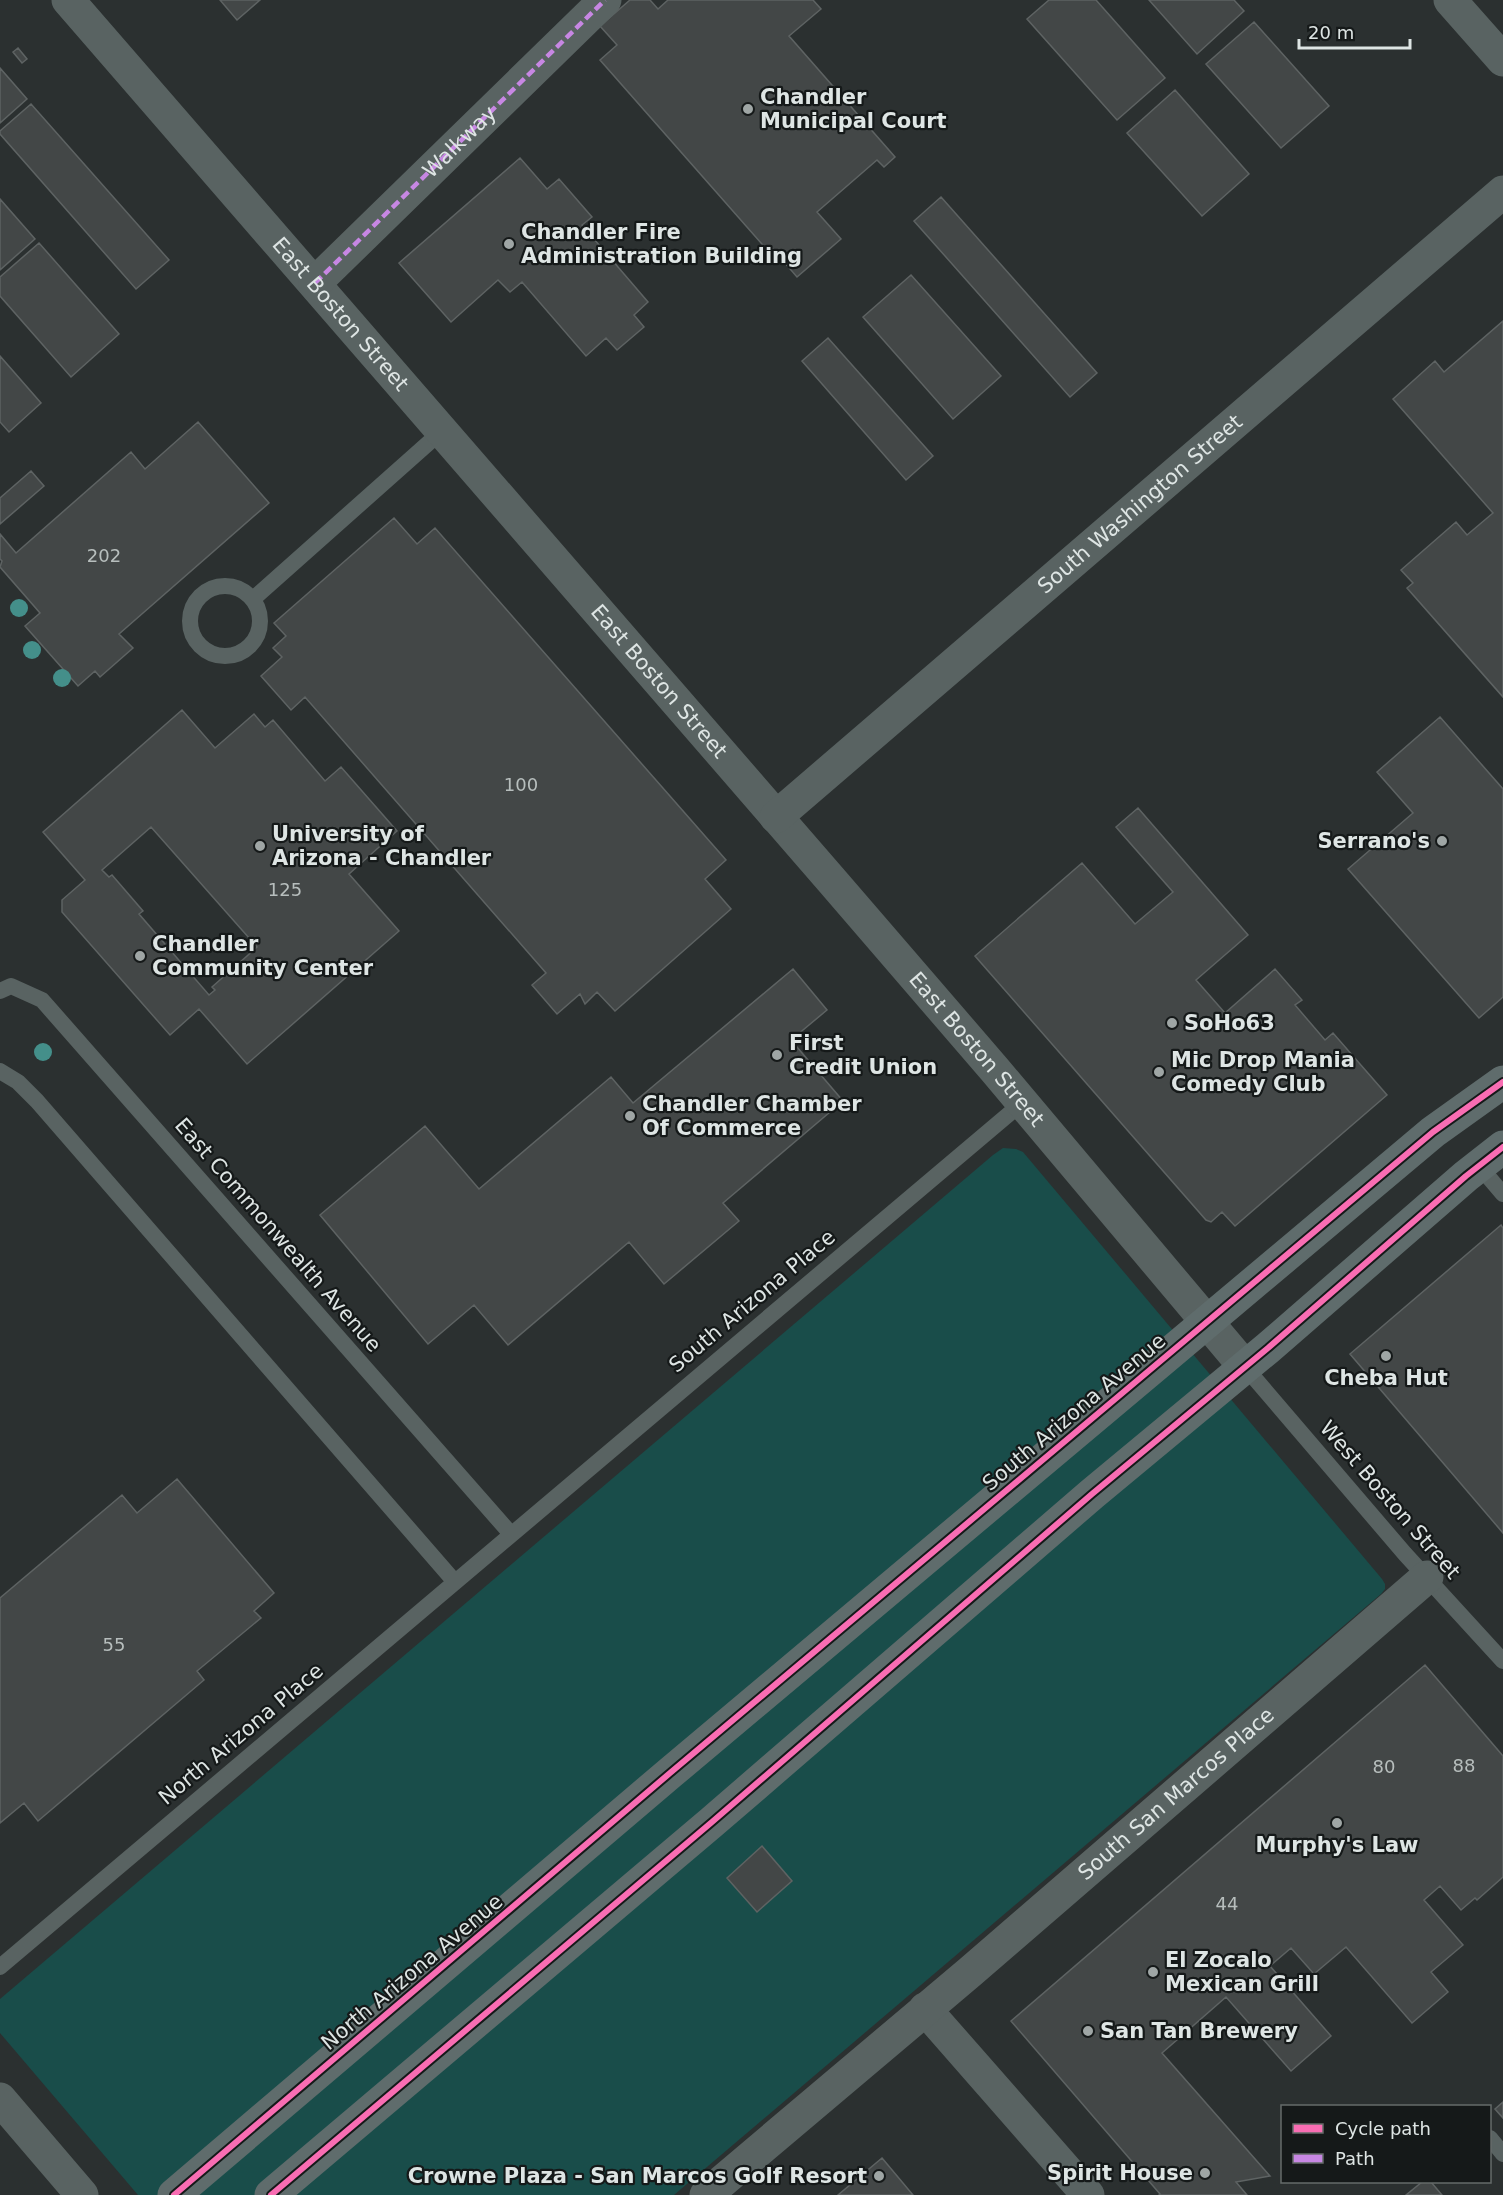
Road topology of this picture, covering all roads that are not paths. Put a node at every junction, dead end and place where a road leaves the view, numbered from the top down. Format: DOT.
graph roads {
  1 [pos="68,0"];
  2 [pos="605,0"];
  3 [pos="1450,0"];
  4 [pos="1503,60"];
  5 [pos="1503,192"];
  6 [pos="315,283"];
  7 [pos="442,431"];
  8 [pos="253,598"];
  9 [pos="776,817"];
  10 [pos="0,991"];
  11 [pos="0,1071"];
  12 [pos="1503,1082"];
  13 [pos="1023,1103"];
  14 [pos="1491,1157"];
  15 [pos="1503,1194"];
  16 [pos="1208,1321"];
  17 [pos="1245,1367"];
  18 [pos="511,1534"];
  19 [pos="1427,1577"];
  20 [pos="455,1582"];
  21 [pos="1503,1661"];
  22 [pos="670,1773"];
  23 [pos="0,1967"];
  24 [pos="925,2009"];
  25 [pos="0,2099"];
  26 [pos="1491,2139"];
  27 [pos="1503,2154"];
  28 [pos="82,2195"];
  29 [pos="174,2195"];
  30 [pos="271,2195"];
  31 [pos="706,2195"];
  32 [pos="1088,2195"];
  1 -- 6 [label="street, East Boston Street"];
  2 -- 6 [label="street, Walkway"];
  3 -- 4 [label="street"];
  5 -- 9 [label="street, South Washington Street"];
  6 -- 7 [label="street, East Boston Street"];
  7 -- 8 [label="lane"];
  7 -- 9 [label="street, East Boston Street"];
  8 -- 8 [label="lane"];
  9 -- 13 [label="street, East Boston Street"];
  10 -- 18 [label="lane, East Commonwealth Avenue"];
  11 -- 20 [label="lane"];
  12 -- 16 [label="main road, South Arizona Avenue"];
  13 -- 16 [label="street, East Boston Street"];
  13 -- 18 [label="lane, South Arizona Place"];
  14 -- 15 [label="lane"];
  14 -- 17 [label="main road"];
  16 -- 17 [label="street, East Boston Street"];
  16 -- 22 [label="main road, South Arizona Avenue"];
  17 -- 19 [label="lane, West Boston Street"];
  17 -- 30 [label="main road"];
  18 -- 20 [label="lane, North Arizona Place"];
  19 -- 21 [label="lane, West Boston Street"];
  19 -- 24 [label="street, South San Marcos Place"];
  20 -- 23 [label="lane, North Arizona Place"];
  22 -- 29 [label="main road, North Arizona Avenue"];
  24 -- 31 [label="street, South San Marcos Place"];
  24 -- 32 [label="street"];
  25 -- 28 [label="street"];
  26 -- 27 [label="lane"];
}
